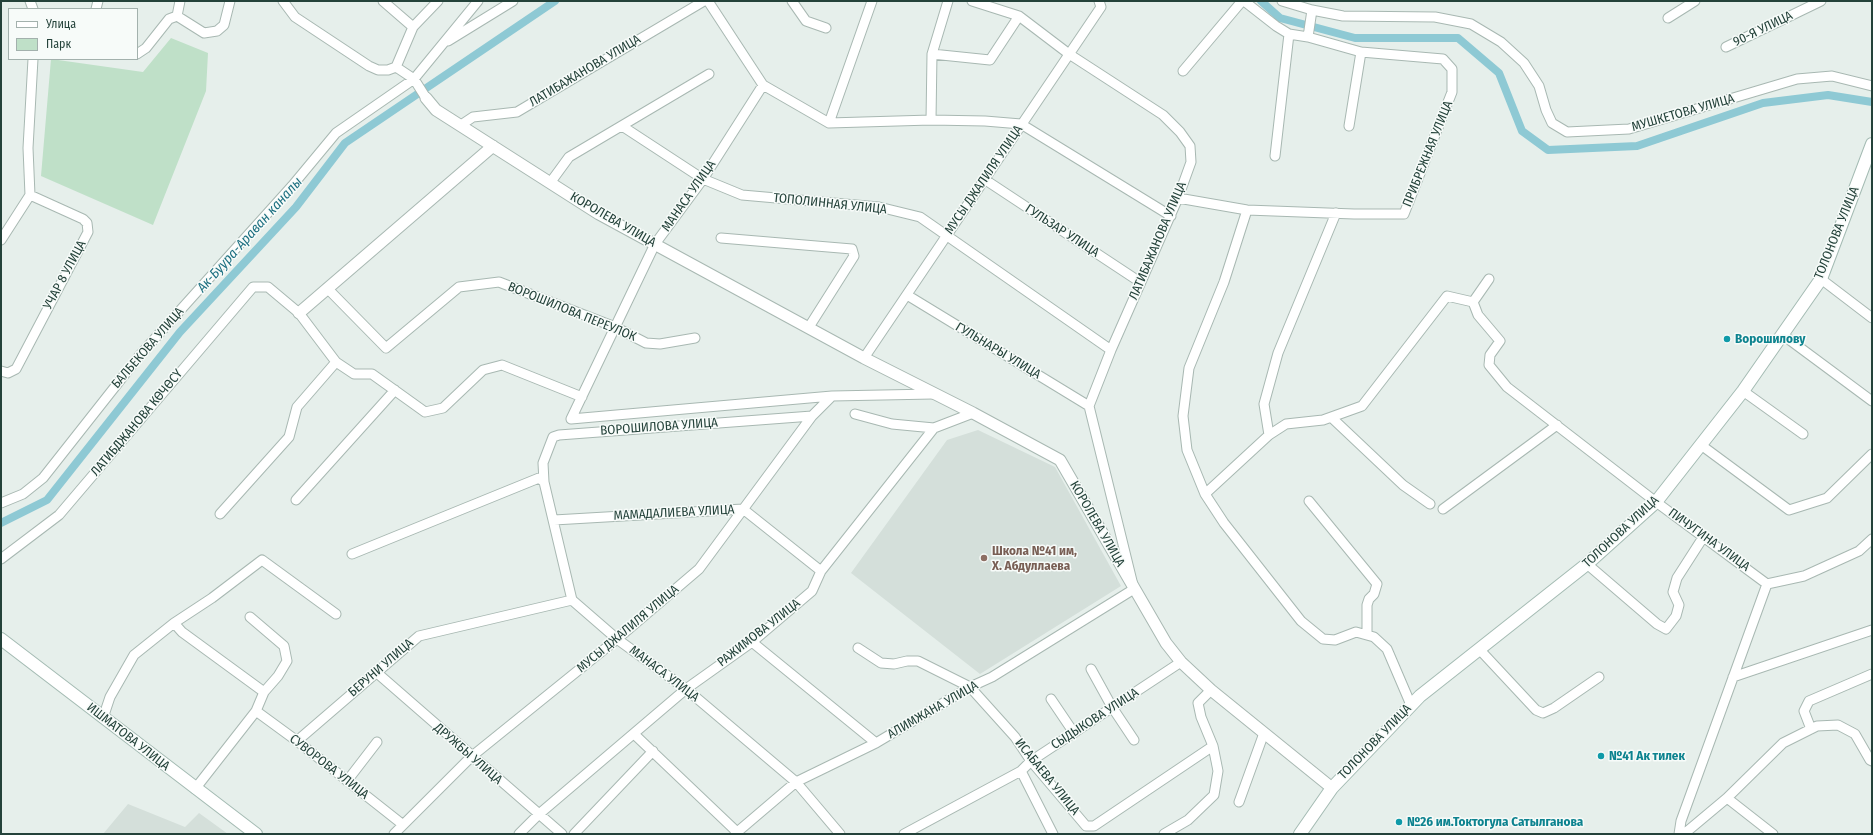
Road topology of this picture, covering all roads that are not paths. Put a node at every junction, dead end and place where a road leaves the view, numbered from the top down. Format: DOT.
graph roads {
  1 [pos="180,1"];
  2 [pos="230,1"];
  3 [pos="283,1"];
  4 [pos="383,1"];
  5 [pos="438,1"];
  6 [pos="478,1"];
  7 [pos="513,1"];
  8 [pos="704,1"];
  9 [pos="708,1"];
  10 [pos="792,1"];
  11 [pos="872,1"];
  12 [pos="948,1"];
  13 [pos="972,1"];
  14 [pos="1099,1"];
  15 [pos="1243,1"];
  16 [pos="1282,1"];
  17 [pos="1695,1"];
  18 [pos="1821,1"];
  19 [pos="1312,10"];
  20 [pos="177,16"];
  21 [pos="1019,16"];
  22 [pos="1668,18"];
  23 [pos="413,28"];
  24 [pos="826,28"];
  25 [pos="1290,34"];
  26 [pos="1308,37"];
  27 [pos="442,45"];
  28 [pos="1726,47"];
  29 [pos="1360,52"];
  30 [pos="138,53"];
  31 [pos="932,54"];
  32 [pos="1069,54"];
  33 [pos="33,60"];
  34 [pos="396,67"];
  35 [pos="1183,71"];
  36 [pos="709,74"];
  37 [pos="416,81"];
  38 [pos="763,84"];
  39 [pos="1872,86"];
  40 [pos="426,98"];
  41 [pos="931,120"];
  42 [pos="829,123"];
  43 [pos="1021,124"];
  44 [pos="461,125"];
  45 [pos="622,126"];
  46 [pos="1349,126"];
  47 [pos="1872,144"];
  48 [pos="493,146"];
  49 [pos="1275,156"];
  50 [pos="703,179"];
  51 [pos="984,179"];
  52 [pos="550,183"];
  53 [pos="30,195"];
  54 [pos="1178,198"];
  55 [pos="1247,210"];
  56 [pos="1336,213"];
  57 [pos="1171,216"];
  58 [pos="946,236"];
  59 [pos="721,238"];
  60 [pos="1,240"];
  61 [pos="655,244"];
  62 [pos="1489,279"];
  63 [pos="1821,279"];
  64 [pos="1140,282"];
  65 [pos="327,288"];
  66 [pos="906,295"];
  67 [pos="1473,302"];
  68 [pos="299,313"];
  69 [pos="1872,318"];
  70 [pos="616,327"];
  71 [pos="809,327"];
  72 [pos="1783,335"];
  73 [pos="695,338"];
  74 [pos="1111,350"];
  75 [pos="864,358"];
  76 [pos="336,362"];
  77 [pos="1,371"];
  78 [pos="395,390"];
  79 [pos="1743,391"];
  80 [pos="933,394"];
  81 [pos="832,396"];
  82 [pos="582,397"];
  83 [pos="1872,401"];
  84 [pos="1090,406"];
  85 [pos="973,413"];
  86 [pos="855,414"];
  87 [pos="812,416"];
  88 [pos="1331,417"];
  89 [pos="571,419"];
  90 [pos="1557,426"];
  91 [pos="934,428"];
  92 [pos="1803,434"];
  93 [pos="1269,435"];
  94 [pos="1700,445"];
  95 [pos="1872,454"];
  96 [pos="544,482"];
  97 [pos="1205,494"];
  98 [pos="296,500"];
  99 [pos="1309,501"];
  100 [pos="1656,502"];
  101 [pos="1,503"];
  102 [pos="1430,504"];
  103 [pos="743,509"];
  104 [pos="1443,509"];
  105 [pos="220,514"];
  106 [pos="554,520"];
  107 [pos="1704,536"];
  108 [pos="1872,539"];
  109 [pos="352,554"];
  110 [pos="1,559"];
  111 [pos="1587,564"];
  112 [pos="821,571"];
  113 [pos="1767,584"];
  114 [pos="1134,589"];
  115 [pos="572,600"];
  116 [pos="336,614"];
  117 [pos="250,617"];
  118 [pos="174,623"];
  119 [pos="1872,630"];
  120 [pos="1367,634"];
  121 [pos="1,639"];
  122 [pos="617,639"];
  123 [pos="752,642"];
  124 [pos="858,648"];
  125 [pos="1480,650"];
  126 [pos="1181,662"];
  127 [pos="1091,669"];
  128 [pos="376,672"];
  129 [pos="1872,674"];
  130 [pos="1599,677"];
  131 [pos="1733,677"];
  132 [pos="970,687"];
  133 [pos="686,689"];
  134 [pos="1211,690"];
  135 [pos="264,692"];
  136 [pos="1051,699"];
  137 [pos="1411,704"];
  138 [pos="1112,707"];
  139 [pos="256,711"];
  140 [pos="103,718"];
  141 [pos="1811,729"];
  142 [pos="1074,733"];
  143 [pos="1264,733"];
  144 [pos="634,734"];
  145 [pos="1134,740"];
  146 [pos="297,741"];
  147 [pos="377,742"];
  148 [pos="876,742"];
  149 [pos="1213,746"];
  150 [pos="653,751"];
  151 [pos="472,757"];
  152 [pos="1031,761"];
  153 [pos="1872,761"];
  154 [pos="1021,771"];
  155 [pos="347,781"];
  156 [pos="796,782"];
  157 [pos="195,788"];
  158 [pos="1332,788"];
  159 [pos="1727,798"];
  160 [pos="1239,802"];
  161 [pos="538,815"];
  162 [pos="402,824"];
  163 [pos="736,833"];
  164 [pos="256,834"];
  165 [pos="394,834"];
  166 [pos="520,834"];
  167 [pos="562,834"];
  168 [pos="574,834"];
  169 [pos="840,834"];
  170 [pos="904,834"];
  171 [pos="1053,834"];
  172 [pos="1164,834"];
  173 [pos="1300,834"];
  174 [pos="1679,834"];
  175 [pos="1684,834"];
  176 [pos="1773,834"];
  1 -- 20 [label="street"];
  2 -- 20 [label="street"];
  3 -- 34 [label="street"];
  4 -- 23 [label="street"];
  5 -- 23 [label="street"];
  6 -- 27 [label="street"];
  7 -- 27 [label="street"];
  8 -- 44 [label="street, ЛАТИБАЖАНОВА УЛИЦА"];
  9 -- 38 [label="street"];
  10 -- 24 [label="street"];
  11 -- 42 [label="street"];
  12 -- 31 [label="street"];
  13 -- 21 [label="street, ЛАТИБАЖАНОВА УЛИЦА"];
  14 -- 32 [label="street, МУСЫ ДЖАЛИЛЯ УЛИЦА"];
  15 -- 25 [label="street, ПРИБРЕЖНАЯ УЛИЦА"];
  15 -- 35 [label="street"];
  16 -- 19 [label="street, МУШКЕТОВА УЛИЦА"];
  17 -- 22 [label="street"];
  18 -- 28 [label="street, 90-Я УЛИЦА"];
  19 -- 26 [label="street"];
  19 -- 39 [label="street, МУШКЕТОВА УЛИЦА"];
  20 -- 30 [label="street"];
  21 -- 31 [label="street"];
  21 -- 32 [label="street, ЛАТИБАЖАНОВА УЛИЦА"];
  23 -- 34 [label="street"];
  25 -- 26 [label="street, ПРИБРЕЖНАЯ УЛИЦА"];
  25 -- 49 [label="street"];
  26 -- 29 [label="street, ПРИБРЕЖНАЯ УЛИЦА"];
  27 -- 37 [label="street"];
  29 -- 46 [label="street"];
  29 -- 56 [label="street, ПРИБРЕЖНАЯ УЛИЦА"];
  31 -- 41 [label="street"];
  32 -- 43 [label="street, МУСЫ ДЖАЛИЛЯ УЛИЦА"];
  32 -- 54 [label="street, ЛАТИБАЖАНОВА УЛИЦА"];
  33 -- 53 [label="street"];
  34 -- 37 [label="street"];
  36 -- 45 [label="street"];
  37 -- 40 [label="street"];
  37 -- 101 [label="street, БАЛБЕКОВА УЛИЦА"];
  38 -- 42 [label="street"];
  38 -- 50 [label="street, МАНАСА УЛИЦА"];
  40 -- 44 [label="street, КОРОЛЕВА УЛИЦА"];
  41 -- 42 [label="street"];
  41 -- 43 [label="street"];
  43 -- 51 [label="street, МУСЫ ДЖАЛИЛЯ УЛИЦА"];
  43 -- 57 [label="street"];
  44 -- 48 [label="street, КОРОЛЕВА УЛИЦА"];
  45 -- 50 [label="street, ТОПОЛИННАЯ УЛИЦА"];
  45 -- 52 [label="street"];
  47 -- 63 [label="main road, ТОЛОНОВА УЛИЦА"];
  48 -- 52 [label="street, КОРОЛЕВА УЛИЦА"];
  48 -- 65 [label="street"];
  50 -- 58 [label="street, ТОПОЛИННАЯ УЛИЦА"];
  50 -- 61 [label="street, МАНАСА УЛИЦА"];
  51 -- 58 [label="street, МУСЫ ДЖАЛИЛЯ УЛИЦА"];
  51 -- 64 [label="street, ГУЛЬЗАР УЛИЦА"];
  52 -- 61 [label="street, КОРОЛЕВА УЛИЦА"];
  53 -- 60 [label="street"];
  53 -- 77 [label="street, УЧАР 8 УЛИЦА"];
  54 -- 55 [label="street, ПРИБРЕЖНАЯ УЛИЦА"];
  54 -- 57 [label="street, ЛАТИБАЖАНОВА УЛИЦА"];
  55 -- 56 [label="street, ПРИБРЕЖНАЯ УЛИЦА"];
  55 -- 97 [label="street"];
  56 -- 93 [label="street"];
  57 -- 64 [label="street, ЛАТИБАЖАНОВА УЛИЦА"];
  58 -- 66 [label="street, МУСЫ ДЖАЛИЛЯ УЛИЦА"];
  58 -- 74 [label="street, ТОПОЛИННАЯ УЛИЦА"];
  59 -- 71 [label="street"];
  61 -- 70 [label="street, МАНАСА УЛИЦА"];
  61 -- 71 [label="street, КОРОЛЕВА УЛИЦА"];
  62 -- 67 [label="street"];
  63 -- 69 [label="street"];
  63 -- 72 [label="main road, ТОЛОНОВА УЛИЦА"];
  64 -- 74 [label="street, ЛАТИБАЖАНОВА УЛИЦА"];
  65 -- 68 [label="street"];
  65 -- 70 [label="street, ВОРОШИЛОВА ПЕРЕУЛОК"];
  66 -- 75 [label="street, МУСЫ ДЖАЛИЛЯ УЛИЦА"];
  66 -- 84 [label="street, ГУЛЬНАРЫ УЛИЦА"];
  67 -- 88 [label="street"];
  67 -- 90 [label="street, ПИЧУГИНА УЛИЦА"];
  68 -- 76 [label="street"];
  68 -- 110 [label="street, ЛАТИБДЖАНОВА КӨЧӨСҮ"];
  70 -- 73 [label="street, ВОРОШИЛОВА ПЕРЕУЛОК"];
  70 -- 82 [label="street, МАНАСА УЛИЦА"];
  71 -- 75 [label="street, КОРОЛЕВА УЛИЦА"];
  72 -- 79 [label="main road, ТОЛОНОВА УЛИЦА"];
  72 -- 83 [label="street"];
  74 -- 84 [label="street, ЛАТИБАЖАНОВА УЛИЦА"];
  75 -- 80 [label="street, КОРОЛЕВА УЛИЦА"];
  76 -- 78 [label="street"];
  76 -- 105 [label="street"];
  78 -- 82 [label="street"];
  78 -- 98 [label="street"];
  79 -- 92 [label="street"];
  79 -- 94 [label="main road, ТОЛОНОВА УЛИЦА"];
  80 -- 81 [label="street, ВОРОШИЛОВА УЛИЦА"];
  80 -- 85 [label="street, КОРОЛЕВА УЛИЦА"];
  81 -- 87 [label="street, МУСЫ ДЖАЛИЛЯ УЛИЦА"];
  81 -- 89 [label="street, ВОРОШИЛОВА УЛИЦА"];
  82 -- 89 [label="street, МАНАСА УЛИЦА"];
  84 -- 114 [label="street"];
  85 -- 91 [label="street"];
  85 -- 114 [label="street, КОРОЛЕВА УЛИЦА"];
  86 -- 91 [label="street"];
  87 -- 96 [label="street, ВОРОШИЛОВА УЛИЦА"];
  87 -- 103 [label="street, МУСЫ ДЖАЛИЛЯ УЛИЦА"];
  88 -- 93 [label="street"];
  88 -- 102 [label="street"];
  90 -- 100 [label="street, ПИЧУГИНА УЛИЦА"];
  90 -- 104 [label="street"];
  91 -- 112 [label="street, РАЖИМОВА УЛИЦА"];
  93 -- 97 [label="street"];
  94 -- 95 [label="street"];
  94 -- 100 [label="main road, ТОЛОНОВА УЛИЦА"];
  96 -- 106 [label="street"];
  96 -- 109 [label="street"];
  97 -- 120 [label="street"];
  99 -- 120 [label="street"];
  100 -- 107 [label="street, ПИЧУГИНА УЛИЦА"];
  100 -- 111 [label="main road, ТОЛОНОВА УЛИЦА"];
  103 -- 106 [label="street, МАМАДАЛИЕВА УЛИЦА"];
  103 -- 112 [label="street, МАМАДАЛИЕВА УЛИЦА"];
  103 -- 122 [label="street, МУСЫ ДЖАЛИЛЯ УЛИЦА"];
  106 -- 115 [label="street"];
  107 -- 111 [label="street"];
  107 -- 113 [label="street, ПИЧУГИНА УЛИЦА"];
  108 -- 113 [label="street"];
  111 -- 125 [label="main road, ТОЛОНОВА УЛИЦА"];
  112 -- 123 [label="street, РАЖИМОВА УЛИЦА"];
  113 -- 131 [label="street"];
  114 -- 126 [label="street, КОРОЛЕВА УЛИЦА"];
  114 -- 132 [label="street, АЛИМЖАНА УЛИЦА"];
  115 -- 122 [label="street, МАНАСА УЛИЦА"];
  115 -- 128 [label="street, БЕРУНИ УЛИЦА"];
  116 -- 118 [label="street"];
  117 -- 135 [label="street"];
  118 -- 135 [label="street"];
  118 -- 140 [label="street"];
  119 -- 131 [label="street"];
  120 -- 137 [label="street"];
  121 -- 140 [label="main road, ИШМАТОВА УЛИЦА"];
  122 -- 133 [label="street, МАНАСА УЛИЦА"];
  122 -- 151 [label="street, МУСЫ ДЖАЛИЛЯ УЛИЦА"];
  123 -- 133 [label="street, РАЖИМОВА УЛИЦА"];
  123 -- 148 [label="street"];
  124 -- 132 [label="street"];
  125 -- 130 [label="street"];
  125 -- 137 [label="main road, ТОЛОНОВА УЛИЦА"];
  126 -- 134 [label="street, КОРОЛЕВА УЛИЦА"];
  126 -- 138 [label="street, СЫДЫКОВА УЛИЦА"];
  127 -- 138 [label="street"];
  128 -- 146 [label="street, БЕРУНИ УЛИЦА"];
  128 -- 151 [label="street, ДРУЖБЫ УЛИЦА"];
  129 -- 141 [label="street"];
  131 -- 174 [label="street"];
  132 -- 148 [label="street, АЛИМЖАНА УЛИЦА"];
  132 -- 152 [label="street, ИСАБАЕВА УЛИЦА"];
  133 -- 144 [label="street, РАЖИМОВА УЛИЦА"];
  133 -- 156 [label="street, МАНАСА УЛИЦА"];
  134 -- 143 [label="street, КОРОЛЕВА УЛИЦА"];
  134 -- 149 [label="street"];
  135 -- 139 [label="street"];
  136 -- 142 [label="street"];
  137 -- 158 [label="main road, ТОЛОНОВА УЛИЦА"];
  138 -- 142 [label="street, СЫДЫКОВА УЛИЦА"];
  138 -- 145 [label="street"];
  139 -- 146 [label="street, СУВОРОВА УЛИЦА"];
  139 -- 157 [label="street"];
  140 -- 157 [label="main road, ИШМАТОВА УЛИЦА"];
  141 -- 153 [label="street"];
  141 -- 159 [label="street"];
  142 -- 152 [label="street, СЫДЫКОВА УЛИЦА"];
  143 -- 158 [label="street, КОРОЛЕВА УЛИЦА"];
  143 -- 160 [label="street"];
  144 -- 150 [label="street"];
  144 -- 161 [label="street, РАЖИМОВА УЛИЦА"];
  146 -- 155 [label="street, СУВОРОВА УЛИЦА"];
  147 -- 155 [label="street"];
  148 -- 156 [label="street, АЛИМЖАНА УЛИЦА"];
  149 -- 152 [label="street, ИСАБАЕВА УЛИЦА"];
  149 -- 172 [label="street"];
  150 -- 163 [label="street"];
  150 -- 168 [label="street"];
  151 -- 161 [label="street, ДРУЖБЫ УЛИЦА"];
  151 -- 162 [label="street, МУСЫ ДЖАЛИЛЯ УЛИЦА"];
  152 -- 154 [label="street, СЫДЫКОВА УЛИЦА"];
  154 -- 170 [label="street, СЫДЫКОВА УЛИЦА"];
  154 -- 171 [label="street"];
  155 -- 162 [label="street, СУВОРОВА УЛИЦА"];
  156 -- 163 [label="street, АЛИМЖАНА УЛИЦА"];
  156 -- 169 [label="street, МАНАСА УЛИЦА"];
  157 -- 164 [label="main road, ИШМАТОВА УЛИЦА"];
  158 -- 173 [label="main road, ТОЛОНОВА УЛИЦА"];
  159 -- 175 [label="street"];
  159 -- 176 [label="street"];
  161 -- 166 [label="street, РАЖИМОВА УЛИЦА"];
  161 -- 167 [label="street, ДРУЖБЫ УЛИЦА"];
  162 -- 165 [label="street, МУСЫ ДЖАЛИЛЯ УЛИЦА"];
}
